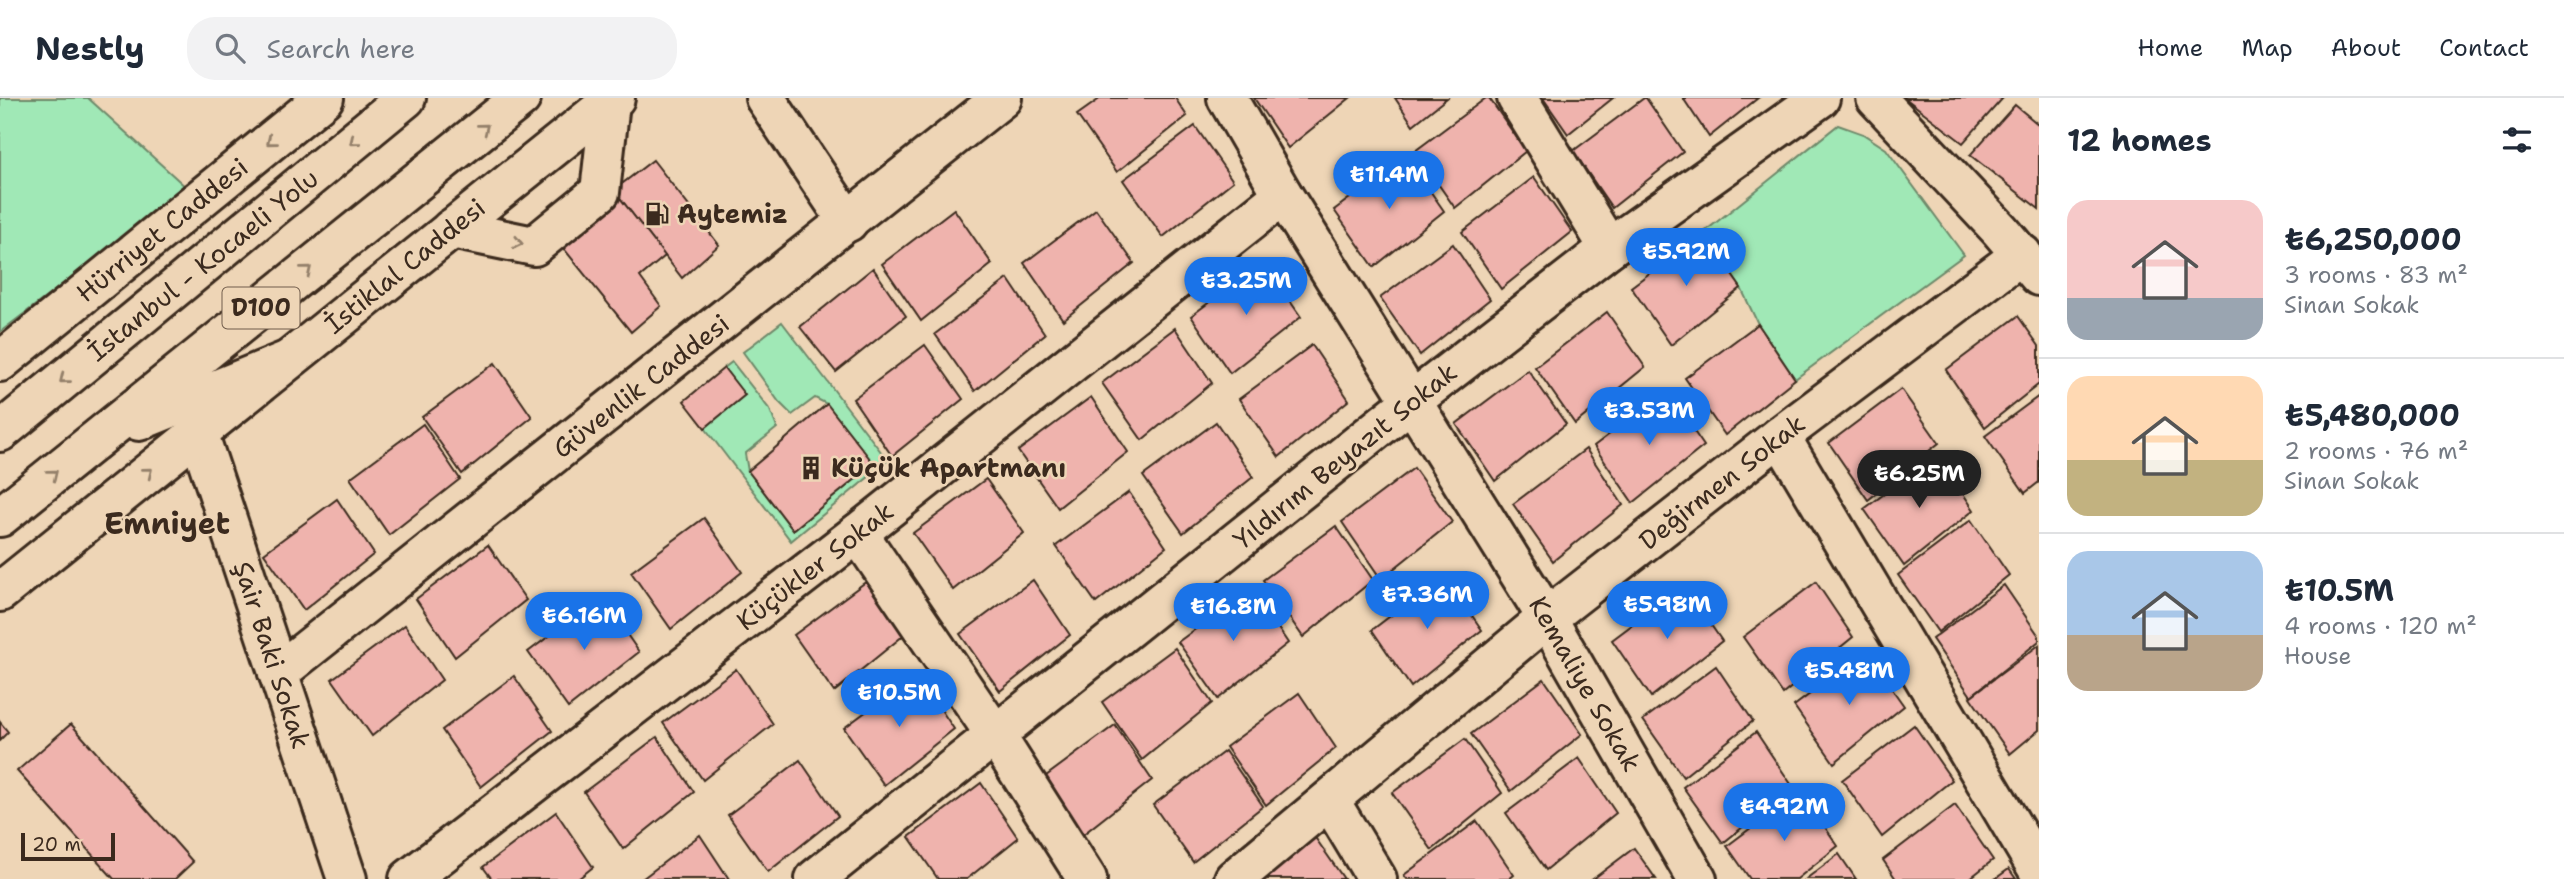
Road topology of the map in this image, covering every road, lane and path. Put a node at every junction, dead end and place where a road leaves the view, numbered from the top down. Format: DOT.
graph roads {
  1 [pos="324,98"];
  2 [pos="406,98"];
  3 [pos="521,98"];
  4 [pos="765,98"];
  5 [pos="1002,98"];
  6 [pos="1227,98"];
  7 [pos="1517,98"];
  8 [pos="1820,98"];
  9 [pos="1876,98"];
  10 [pos="612,100"];
  11 [pos="1283,195"];
  12 [pos="848,222"];
  13 [pos="451,229"];
  14 [pos="1609,248"];
  15 [pos="2031,265"];
  16 [pos="286,361"];
  17 [pos="0,362"];
  18 [pos="1412,401"];
  19 [pos="0,432"];
  20 [pos="198,432"];
  21 [pos="1780,436"];
  22 [pos="99,438"];
  23 [pos="0,517"];
  24 [pos="858,533"];
  25 [pos="0,592"];
  26 [pos="1547,618"];
  27 [pos="278,673"];
  28 [pos="996,736"];
  29 [pos="1329,801"];
  30 [pos="2039,871"];
  31 [pos="347,879"];
  32 [pos="408,879"];
  33 [pos="815,879"];
  34 [pos="1087,879"];
  35 [pos="1234,879"];
  36 [pos="1377,879"];
  37 [pos="1697,879"];
  1 -- 17 [label="main road, Hürriyet Caddesi, one-way"];
  2 -- 19 [label="main road, İstanbul - Kocaeli Yolu / D100, one-way"];
  22 -- 3 [label="main road, D100, one-way"];
  4 -- 12 [label="main road"];
  5 -- 12 [label="main road, Güvenlik Caddesi"];
  6 -- 11 [label="main road, Kemaliye Sokak"];
  7 -- 14 [label="main road"];
  8 -- 14 [label="main road, Yıldırım Beyazıt Sokak"];
  9 -- 15 [label="main road"];
  10 -- 13 [label="main road, İstiklal Caddesi"];
  13 -- 10 [label="main road, one-way"];
  11 -- 18 [label="main road, Kemaliye Sokak"];
  11 -- 24 [label="main road, Küçükler Sokak"];
  12 -- 27 [label="main road, Güvenlik Caddesi"];
  13 -- 16 [label="main road, İstiklal Caddesi"];
  14 -- 18 [label="main road, Yıldırım Beyazıt Sokak"];
  15 -- 21 [label="main road, Değirmen Sokak"];
  16 -- 20 [label="main road, İstiklal Caddesi"];
  16 -- 22 [label="main road"];
  18 -- 26 [label="main road, Kemaliye Sokak"];
  18 -- 28 [label="main road, Yıldırım Beyazıt Sokak"];
  25 -- 20 [label="main road, İstiklal Caddesi, one-way"];
  20 -- 27 [label="main road, Şair Baki Sokak"];
  21 -- 26 [label="main road, Değirmen Sokak"];
  21 -- 30 [label="main road"];
  23 -- 22 [label="main road, D100, one-way"];
  24 -- 28 [label="main road"];
  24 -- 32 [label="main road, Küçükler Sokak"];
  26 -- 29 [label="main road, Değirmen Sokak"];
  26 -- 37 [label="main road, Kemaliye Sokak"];
  27 -- 31 [label="main road, Şair Baki Sokak"];
  28 -- 33 [label="main road, Yıldırım Beyazıt Sokak"];
  28 -- 34 [label="main road"];
  29 -- 35 [label="main road, Değirmen Sokak"];
  29 -- 36 [label="main road"];
}
